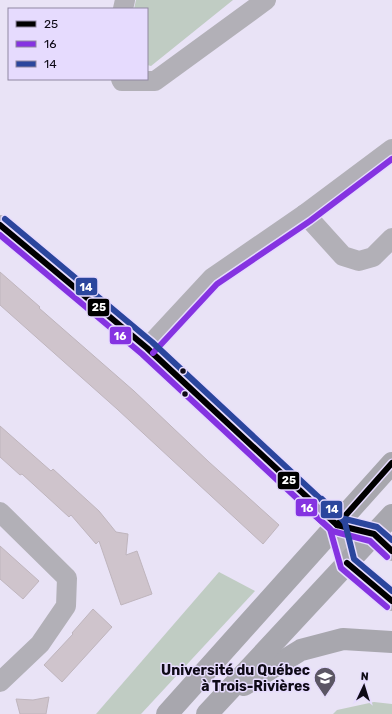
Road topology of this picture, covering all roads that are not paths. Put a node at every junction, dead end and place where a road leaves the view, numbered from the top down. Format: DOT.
graph roads {
  1 [pos="266,0"];
  2 [pos="122,80"];
  3 [pos="392,149"];
  4 [pos="305,214"];
  5 [pos="0,225"];
  6 [pos="392,238"];
  7 [pos="147,348"];
  8 [pos="392,463"];
  9 [pos="0,512"];
  10 [pos="392,514"];
  11 [pos="337,525"];
  12 [pos="374,534"];
  13 [pos="392,551"];
  14 [pos="347,563"];
  15 [pos="392,601"];
  16 [pos="392,642"];
  17 [pos="0,682"];
  18 [pos="212,709"];
  19 [pos="167,714"];
  1 -- 2 [label="street"];
  3 -- 4 [label="street"];
  4 -- 6 [label="street"];
  4 -- 7 [label="street"];
  5 -- 7 [label="street"];
  7 -- 11 [label="street"];
  8 -- 11 [label="main road"];
  9 -- 17 [label="street"];
  10 -- 12 [label="main road"];
  11 -- 12 [label="street"];
  11 -- 14 [label="street"];
  11 -- 19 [label="main road"];
  12 -- 13 [label="street"];
  12 -- 14 [label="main road"];
  14 -- 15 [label="street"];
  14 -- 18 [label="main road"];
  16 -- 18 [label="main road"];
}
